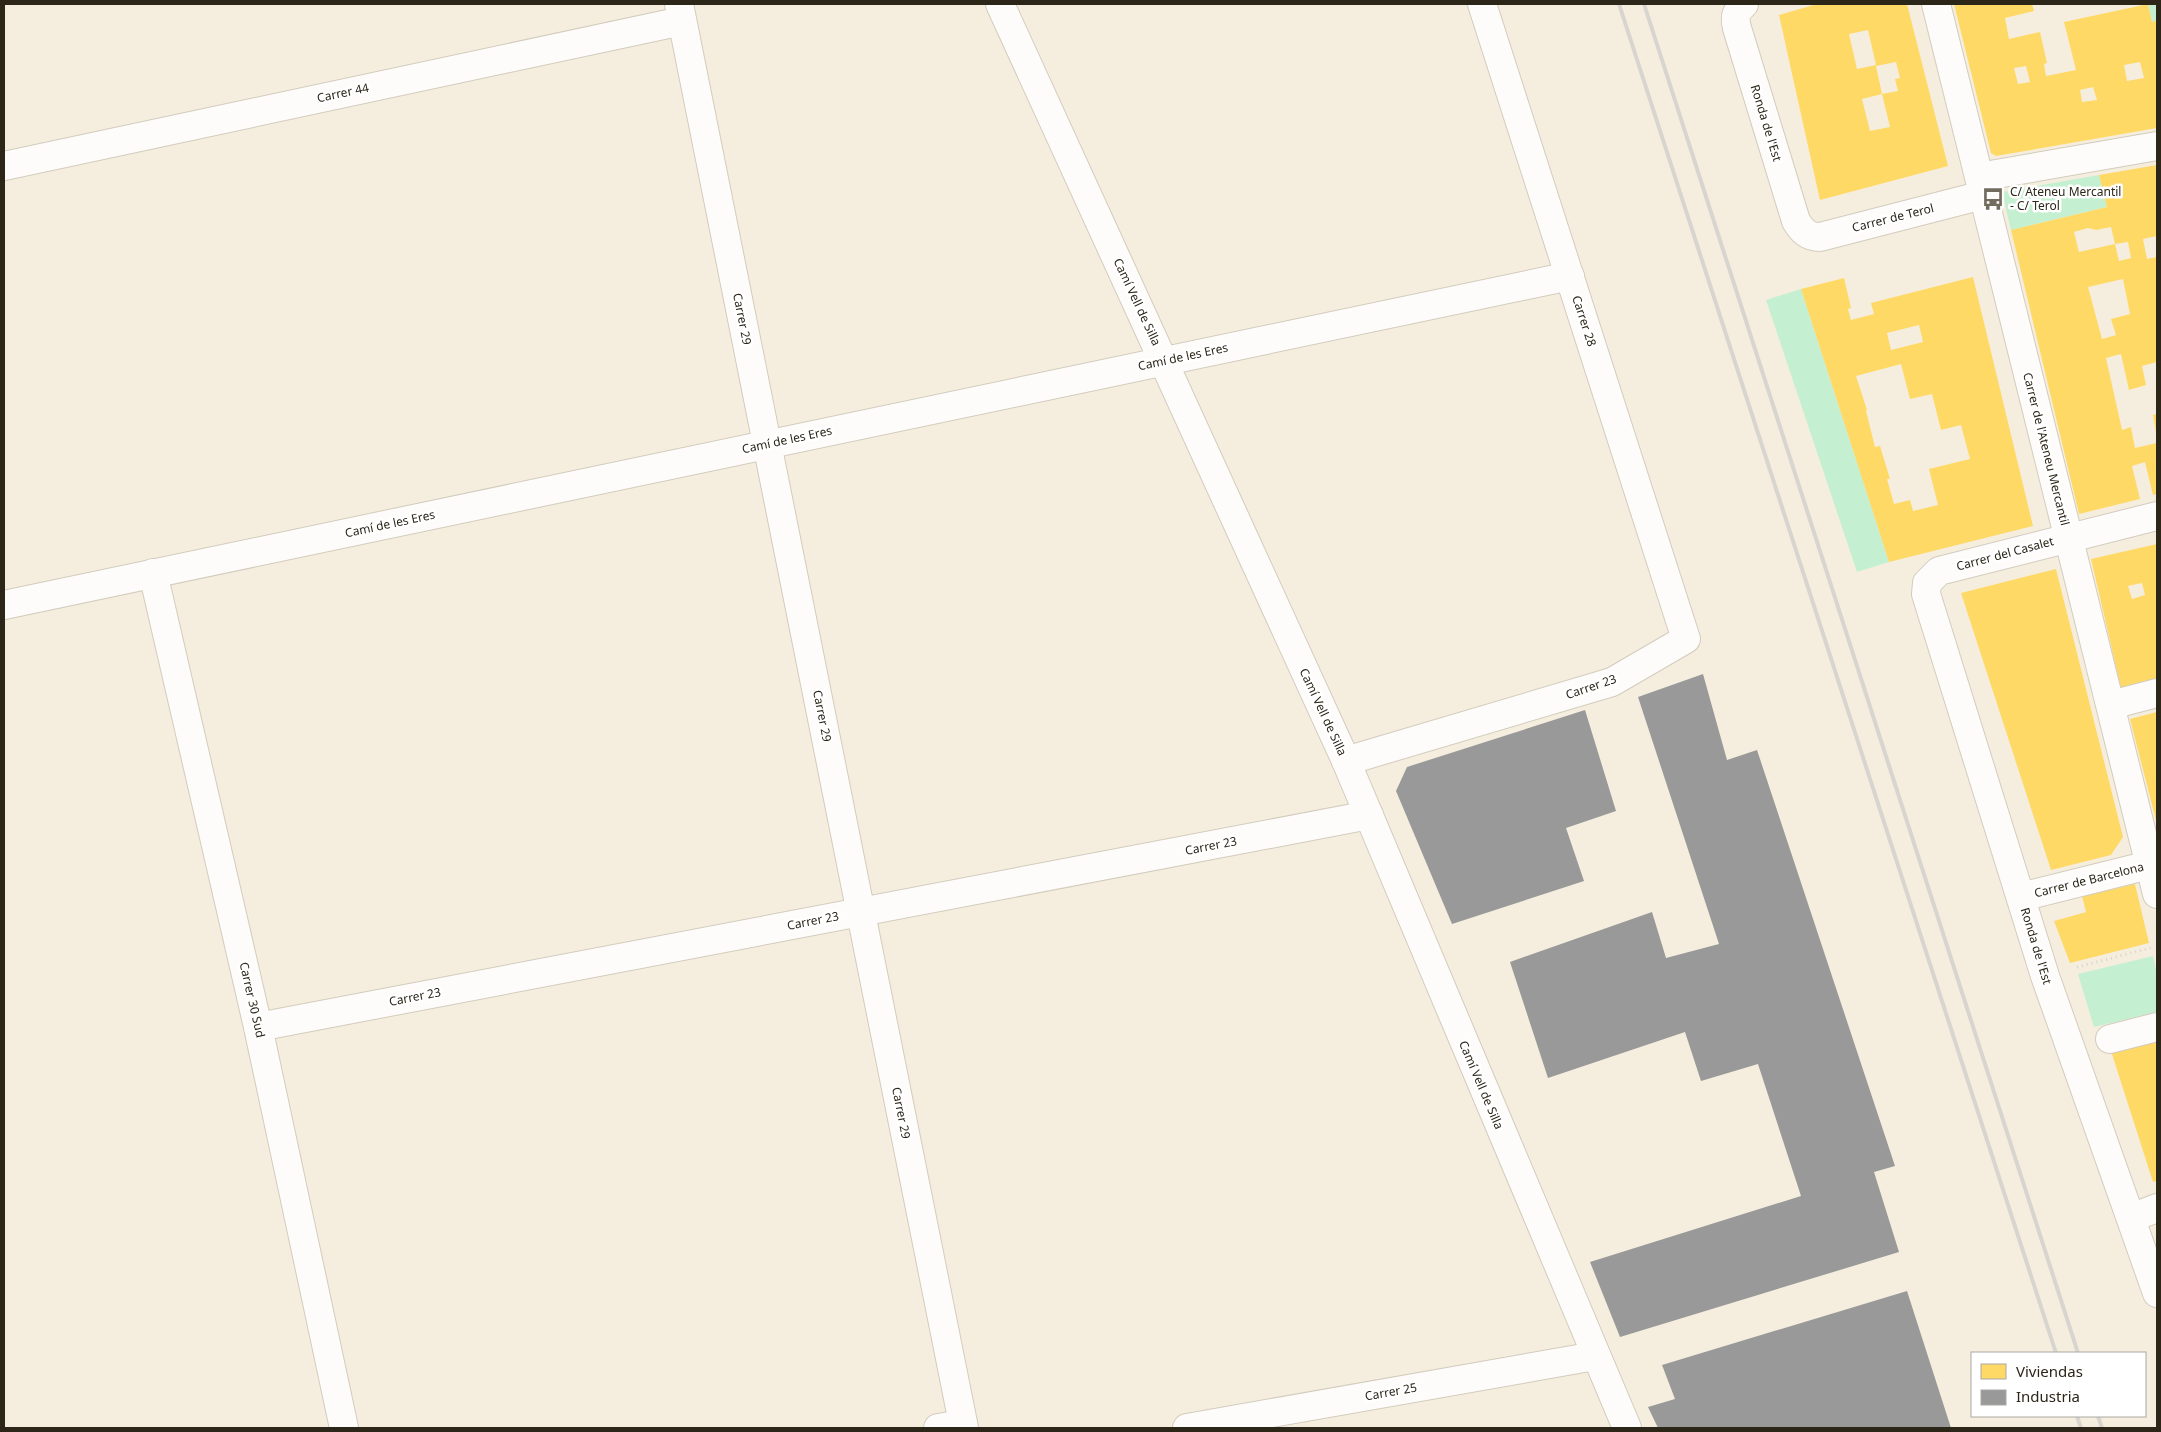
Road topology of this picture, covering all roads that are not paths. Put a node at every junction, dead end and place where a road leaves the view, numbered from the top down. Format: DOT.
graph roads {
  1 [pos="1000,4"];
  2 [pos="1482,4"];
  3 [pos="1936,4"];
  4 [pos="1740,7"];
  5 [pos="680,12"];
  6 [pos="2157,146"];
  7 [pos="4,166"];
  8 [pos="1981,186"];
  9 [pos="1805,232"];
  10 [pos="1570,276"];
  11 [pos="1164,361"];
  12 [pos="767,444"];
  13 [pos="2157,516"];
  14 [pos="2068,537"];
  15 [pos="153,573"];
  16 [pos="1926,594"];
  17 [pos="4,605"];
  18 [pos="1686,639"];
  19 [pos="2157,693"];
  20 [pos="2111,705"];
  21 [pos="1346,761"];
  22 [pos="1369,816"];
  23 [pos="2153,864"];
  24 [pos="2157,894"];
  25 [pos="2020,897"];
  26 [pos="861,912"];
  27 [pos="2157,1026"];
  28 [pos="258,1027"];
  29 [pos="2110,1040"];
  30 [pos="2157,1208"];
  31 [pos="2131,1218"];
  32 [pos="2157,1293"];
  33 [pos="1595,1356"];
  34 [pos="955,1427"];
  35 [pos="344,1428"];
  36 [pos="1187,1428"];
  37 [pos="1627,1428"];
  1 -- 11 [label="street, Camí Vell de Silla"];
  2 -- 10 [label="street, Carrer 28"];
  3 -- 8 [label="street, Carrer de l'Ateneu Mercantil"];
  4 -- 9 [label="street, Ronda de l'Est"];
  5 -- 7 [label="street, Carrer 44"];
  5 -- 12 [label="street, Carrer 29"];
  6 -- 8 [label="street, Carrer de Terol"];
  8 -- 9 [label="street, Carrer de Terol"];
  8 -- 14 [label="street, Carrer de l'Ateneu Mercantil"];
  10 -- 11 [label="street, Camí de les Eres"];
  10 -- 18 [label="street, Carrer 28"];
  11 -- 12 [label="street, Camí de les Eres"];
  11 -- 21 [label="street, Camí Vell de Silla"];
  12 -- 15 [label="street, Camí de les Eres"];
  12 -- 26 [label="street, Carrer 29"];
  13 -- 14 [label="street, Carrer del Casalet"];
  14 -- 16 [label="street, Carrer del Casalet"];
  14 -- 20 [label="street, Carrer de l'Ateneu Mercantil"];
  15 -- 17 [label="street, Camí de les Eres"];
  15 -- 28 [label="street, Carrer 30 Sud"];
  16 -- 25 [label="street, Ronda de l'Est"];
  18 -- 21 [label="street, Carrer 23"];
  19 -- 20 [label="street"];
  20 -- 23 [label="street, Carrer de l'Ateneu Mercantil"];
  21 -- 22 [label="street, Camí Vell de Silla"];
  22 -- 26 [label="street, Carrer 23"];
  22 -- 33 [label="street, Camí Vell de Silla"];
  23 -- 24 [label="street, Carrer de l'Ateneu Mercantil"];
  23 -- 25 [label="street, Carrer de Barcelona"];
  25 -- 31 [label="street, Ronda de l'Est"];
  26 -- 28 [label="street, Carrer 23"];
  26 -- 34 [label="street, Carrer 29"];
  27 -- 29 [label="street"];
  28 -- 35 [label="street, Carrer 30 Sud"];
  30 -- 31 [label="street"];
  31 -- 32 [label="street, Ronda de l'Est"];
  33 -- 36 [label="street, Carrer 25"];
  33 -- 37 [label="street, Camí Vell de Silla"];
}
